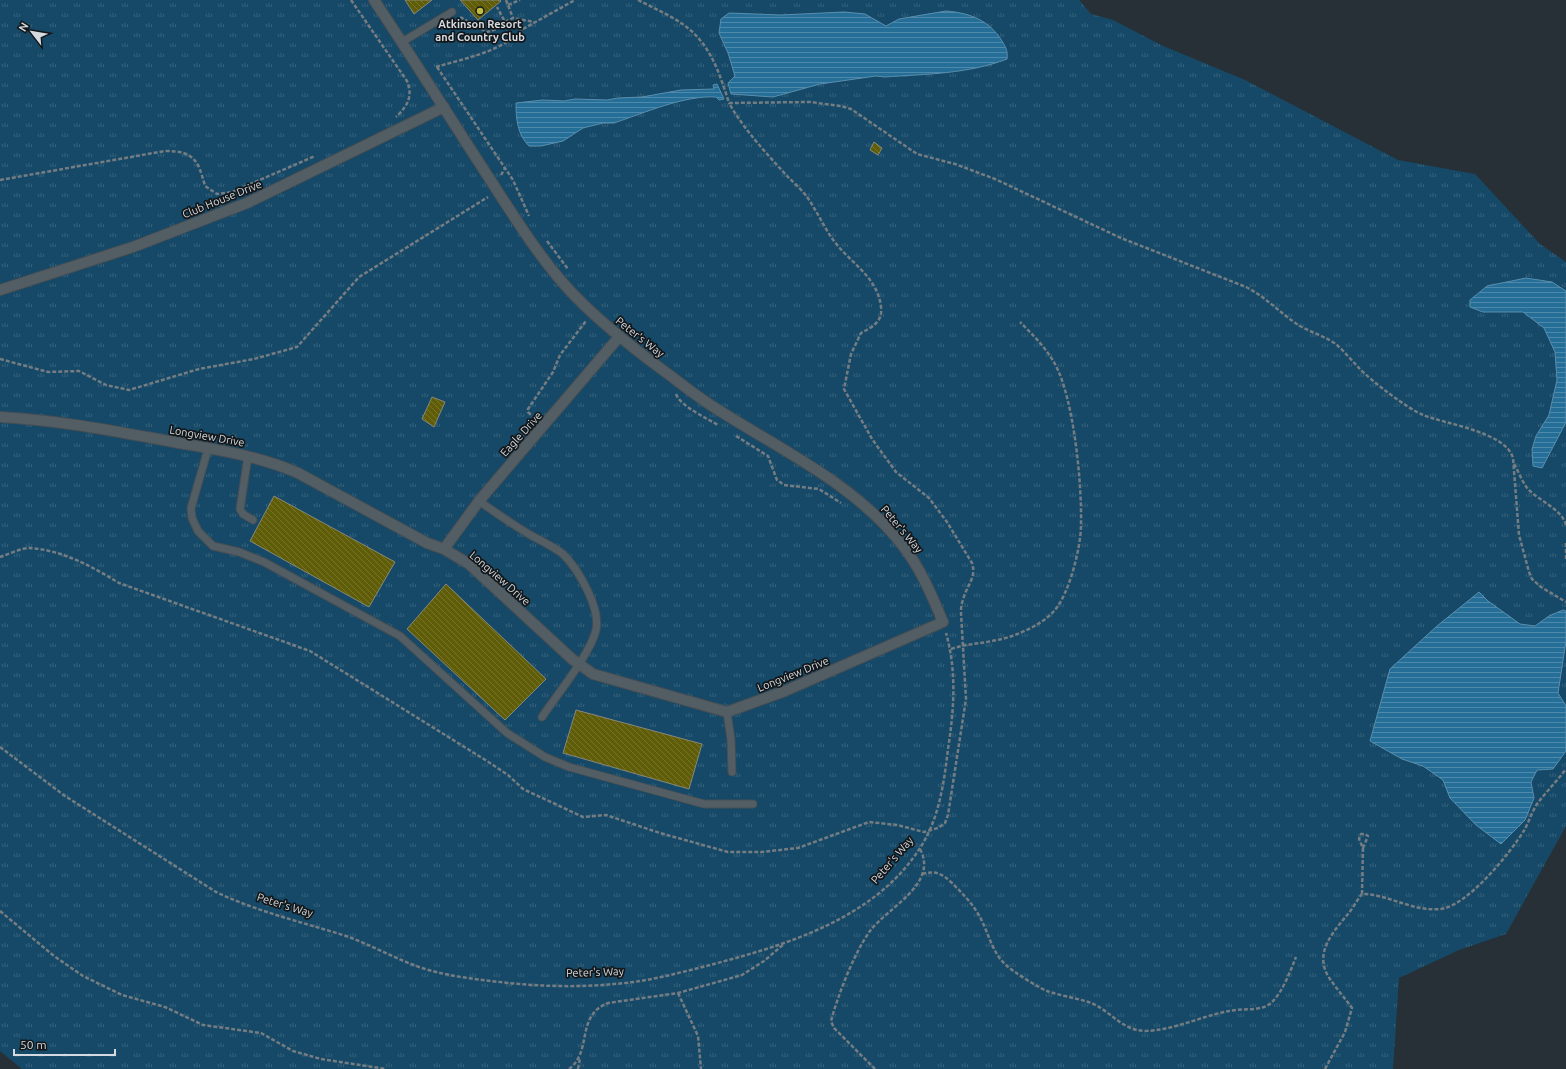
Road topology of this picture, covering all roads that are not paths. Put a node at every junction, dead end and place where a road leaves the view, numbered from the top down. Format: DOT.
graph roads {
  1 [pos="374,0"];
  2 [pos="452,12"];
  3 [pos="402,42"];
  4 [pos="444,107"];
  5 [pos="0,290"];
  6 [pos="619,337"];
  7 [pos="0,417"];
  8 [pos="208,448"];
  9 [pos="248,456"];
  10 [pos="478,501"];
  11 [pos="253,520"];
  12 [pos="444,549"];
  13 [pos="943,622"];
  14 [pos="578,664"];
  15 [pos="727,712"];
  16 [pos="542,717"];
  17 [pos="732,772"];
  18 [pos="753,804"];
  1 -- 3 [label="street, Peter's Way"];
  2 -- 3 [label="lane"];
  3 -- 4 [label="street, Peter's Way"];
  4 -- 5 [label="street, Club House Drive"];
  4 -- 6 [label="street, Peter's Way"];
  6 -- 10 [label="street, Eagle Drive"];
  6 -- 13 [label="street, Peter's Way"];
  7 -- 8 [label="street, Longview Drive"];
  8 -- 9 [label="street, Longview Drive"];
  8 -- 18 [label="lane"];
  9 -- 11 [label="lane"];
  9 -- 12 [label="street, Longview Drive"];
  10 -- 12 [label="street, Eagle Drive"];
  10 -- 14 [label="lane"];
  12 -- 14 [label="street, Longview Drive"];
  13 -- 15 [label="street, Longview Drive"];
  14 -- 15 [label="street, Longview Drive"];
  14 -- 16 [label="lane"];
  15 -- 17 [label="lane"];
}
